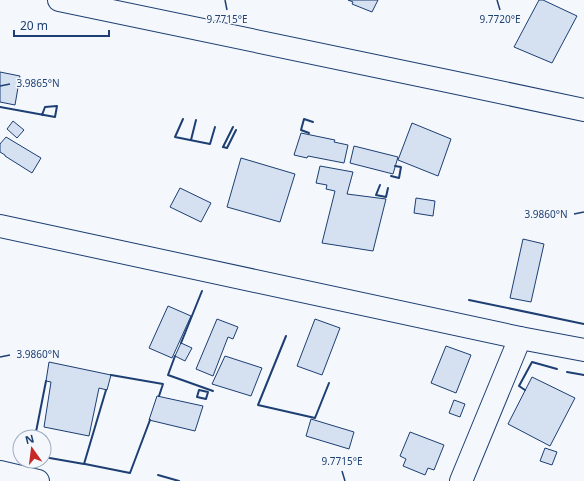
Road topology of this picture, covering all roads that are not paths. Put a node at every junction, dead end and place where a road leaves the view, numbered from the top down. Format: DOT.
graph roads {
  1 [pos="59,0"];
  2 [pos="584,110"];
  3 [pos="0,226"];
  4 [pos="520,338"];
  5 [pos="584,350"];
  6 [pos="0,472"];
  7 [pos="38,481"];
  8 [pos="461,481"];
  1 -- 2 [label="street"];
  3 -- 4 [label="street"];
  4 -- 5 [label="street"];
  4 -- 8 [label="street"];
  6 -- 7 [label="street"];
}
